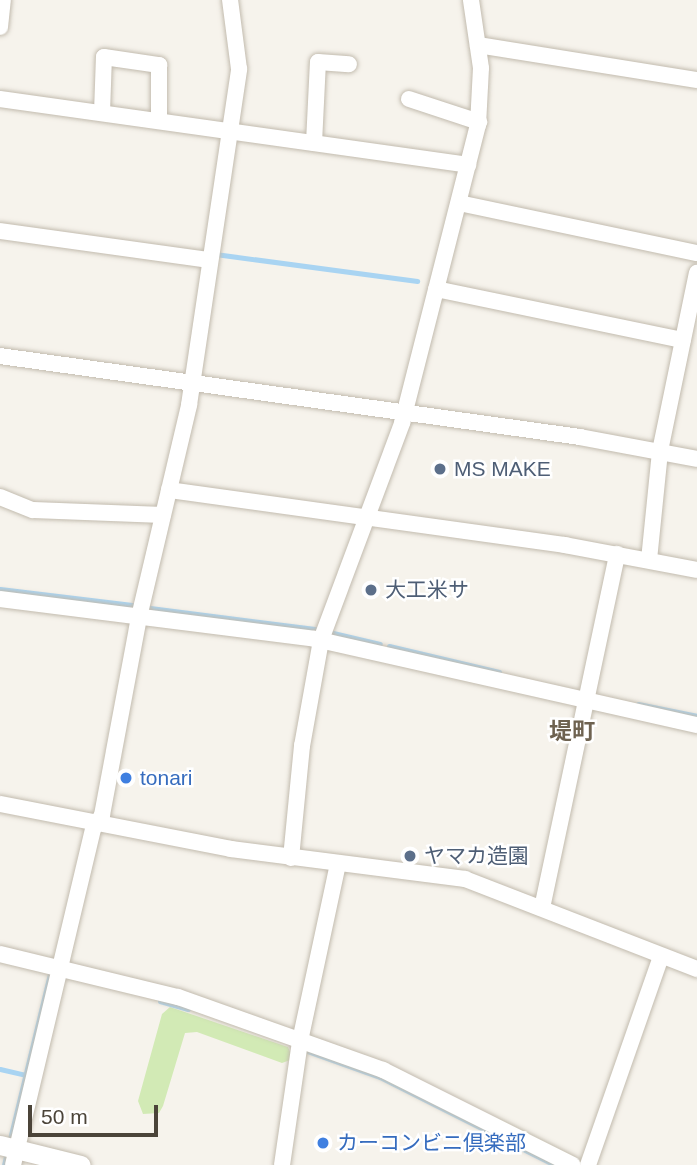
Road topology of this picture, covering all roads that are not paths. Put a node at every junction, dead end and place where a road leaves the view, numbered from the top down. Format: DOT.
graph roads {
  1 [pos="3,0"];
  2 [pos="230,0"];
  3 [pos="471,0"];
  4 [pos="0,27"];
  5 [pos="478,45"];
  6 [pos="349,64"];
  7 [pos="697,80"];
  8 [pos="0,99"];
  9 [pos="410,99"];
  10 [pos="102,113"];
  11 [pos="159,121"];
  12 [pos="479,122"];
  13 [pos="228,131"];
  14 [pos="314,143"];
  15 [pos="468,165"];
  16 [pos="459,202"];
  17 [pos="0,231"];
  18 [pos="697,253"];
  19 [pos="209,260"];
  20 [pos="697,273"];
  21 [pos="436,289"];
  22 [pos="683,340"];
  23 [pos="0,356"];
  24 [pos="192,383"];
  25 [pos="405,412"];
  26 [pos="660,451"];
  27 [pos="697,459"];
  28 [pos="169,490"];
  29 [pos="0,498"];
  30 [pos="163,515"];
  31 [pos="367,517"];
  32 [pos="617,554"];
  33 [pos="649,560"];
  34 [pos="697,570"];
  35 [pos="0,599"];
  36 [pos="139,617"];
  37 [pos="321,640"];
  38 [pos="587,703"];
  39 [pos="697,725"];
  40 [pos="0,804"];
  41 [pos="97,822"];
  42 [pos="291,858"];
  43 [pos="338,864"];
  44 [pos="542,908"];
  45 [pos="0,954"];
  46 [pos="662,956"];
  47 [pos="60,968"];
  48 [pos="697,969"];
  49 [pos="300,1041"];
  50 [pos="10,1153"];
  51 [pos="81,1165"];
  52 [pos="282,1165"];
  53 [pos="573,1165"];
  54 [pos="588,1165"];
  1 -- 4 [label="street"];
  2 -- 13 [label="street"];
  3 -- 5 [label="street"];
  5 -- 7 [label="street"];
  5 -- 12 [label="street"];
  6 -- 14 [label="street"];
  8 -- 10 [label="street"];
  9 -- 12 [label="street"];
  10 -- 11 [label="street"];
  10 -- 11 [label="street"];
  11 -- 13 [label="street"];
  12 -- 15 [label="street"];
  13 -- 14 [label="street"];
  13 -- 19 [label="street"];
  14 -- 15 [label="street"];
  15 -- 16 [label="street"];
  16 -- 18 [label="street"];
  16 -- 21 [label="street"];
  17 -- 19 [label="street"];
  19 -- 24 [label="street"];
  20 -- 22 [label="street"];
  21 -- 22 [label="street"];
  21 -- 25 [label="street"];
  22 -- 26 [label="street"];
  23 -- 24 [label="street"];
  24 -- 25 [label="street"];
  24 -- 28 [label="street"];
  25 -- 26 [label="street"];
  25 -- 31 [label="street"];
  26 -- 27 [label="street"];
  26 -- 33 [label="street"];
  28 -- 30 [label="street"];
  28 -- 31 [label="street"];
  29 -- 30 [label="street"];
  30 -- 36 [label="street"];
  31 -- 32 [label="street"];
  31 -- 37 [label="street"];
  32 -- 33 [label="street"];
  32 -- 38 [label="street"];
  33 -- 34 [label="street"];
  35 -- 36 [label="street"];
  36 -- 37 [label="street"];
  36 -- 41 [label="street"];
  37 -- 38 [label="street"];
  37 -- 42 [label="street"];
  38 -- 39 [label="street"];
  38 -- 44 [label="street"];
  40 -- 41 [label="street"];
  41 -- 42 [label="street"];
  41 -- 47 [label="street"];
  42 -- 43 [label="street"];
  43 -- 44 [label="street"];
  43 -- 49 [label="street"];
  44 -- 46 [label="street"];
  45 -- 47 [label="street"];
  46 -- 48 [label="street"];
  46 -- 54 [label="street"];
  47 -- 49 [label="street"];
  47 -- 50 [label="street"];
  49 -- 52 [label="street"];
  49 -- 53 [label="street"];
  50 -- 51 [label="street"];
}
